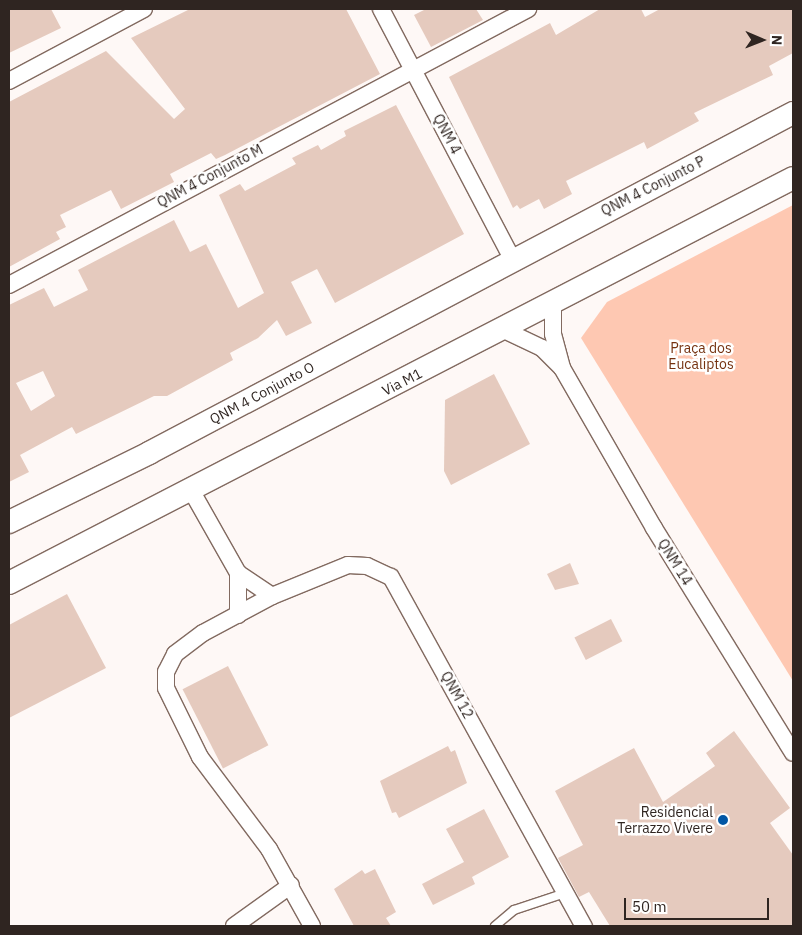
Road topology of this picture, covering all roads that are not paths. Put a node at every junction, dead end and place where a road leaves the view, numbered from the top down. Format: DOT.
graph roads {
  1 [pos="144,9"];
  2 [pos="381,9"];
  3 [pos="528,9"];
  4 [pos="412,68"];
  5 [pos="9,81"];
  6 [pos="793,113"];
  7 [pos="793,178"];
  8 [pos="512,259"];
  9 [pos="9,285"];
  10 [pos="553,304"];
  11 [pos="504,330"];
  12 [pos="562,368"];
  13 [pos="149,453"];
  14 [pos="191,490"];
  15 [pos="9,522"];
  16 [pos="9,537"];
  17 [pos="238,573"];
  18 [pos="9,583"];
  19 [pos="272,596"];
  20 [pos="238,615"];
  21 [pos="793,753"];
  22 [pos="291,885"];
  23 [pos="565,893"];
  24 [pos="234,926"];
  25 [pos="312,926"];
  26 [pos="495,926"];
  27 [pos="584,926"];
  1 -- 5 [label="street"];
  2 -- 4 [label="street, QNM 4"];
  3 -- 4 [label="street, QNM 4 Conjunto M"];
  4 -- 8 [label="street, QNM 4"];
  4 -- 9 [label="street, QNM 4 Conjunto M"];
  6 -- 8 [label="main road, QNM 4 Conjunto P"];
  7 -- 10 [label="main road, Via M1"];
  8 -- 13 [label="main road, QNM 4 Conjunto O"];
  10 -- 11 [label="main road, Via M1"];
  10 -- 12 [label="street, QNM 14"];
  11 -- 12 [label="street, QNM 14"];
  11 -- 14 [label="main road, Via M1"];
  12 -- 21 [label="street, QNM 14"];
  13 -- 15 [label="main road, QNM 4 Conjunto O"];
  13 -- 16 [label="main road"];
  14 -- 17 [label="street"];
  14 -- 18 [label="main road, Via M1"];
  17 -- 19 [label="street"];
  17 -- 20 [label="street"];
  19 -- 20 [label="street, QNM 12"];
  19 -- 23 [label="street, QNM 12"];
  20 -- 22 [label="street, QNM 12"];
  22 -- 24 [label="street"];
  22 -- 25 [label="street, QNM 12"];
  23 -- 26 [label="lane"];
  23 -- 27 [label="street, QNM 12"];
}
